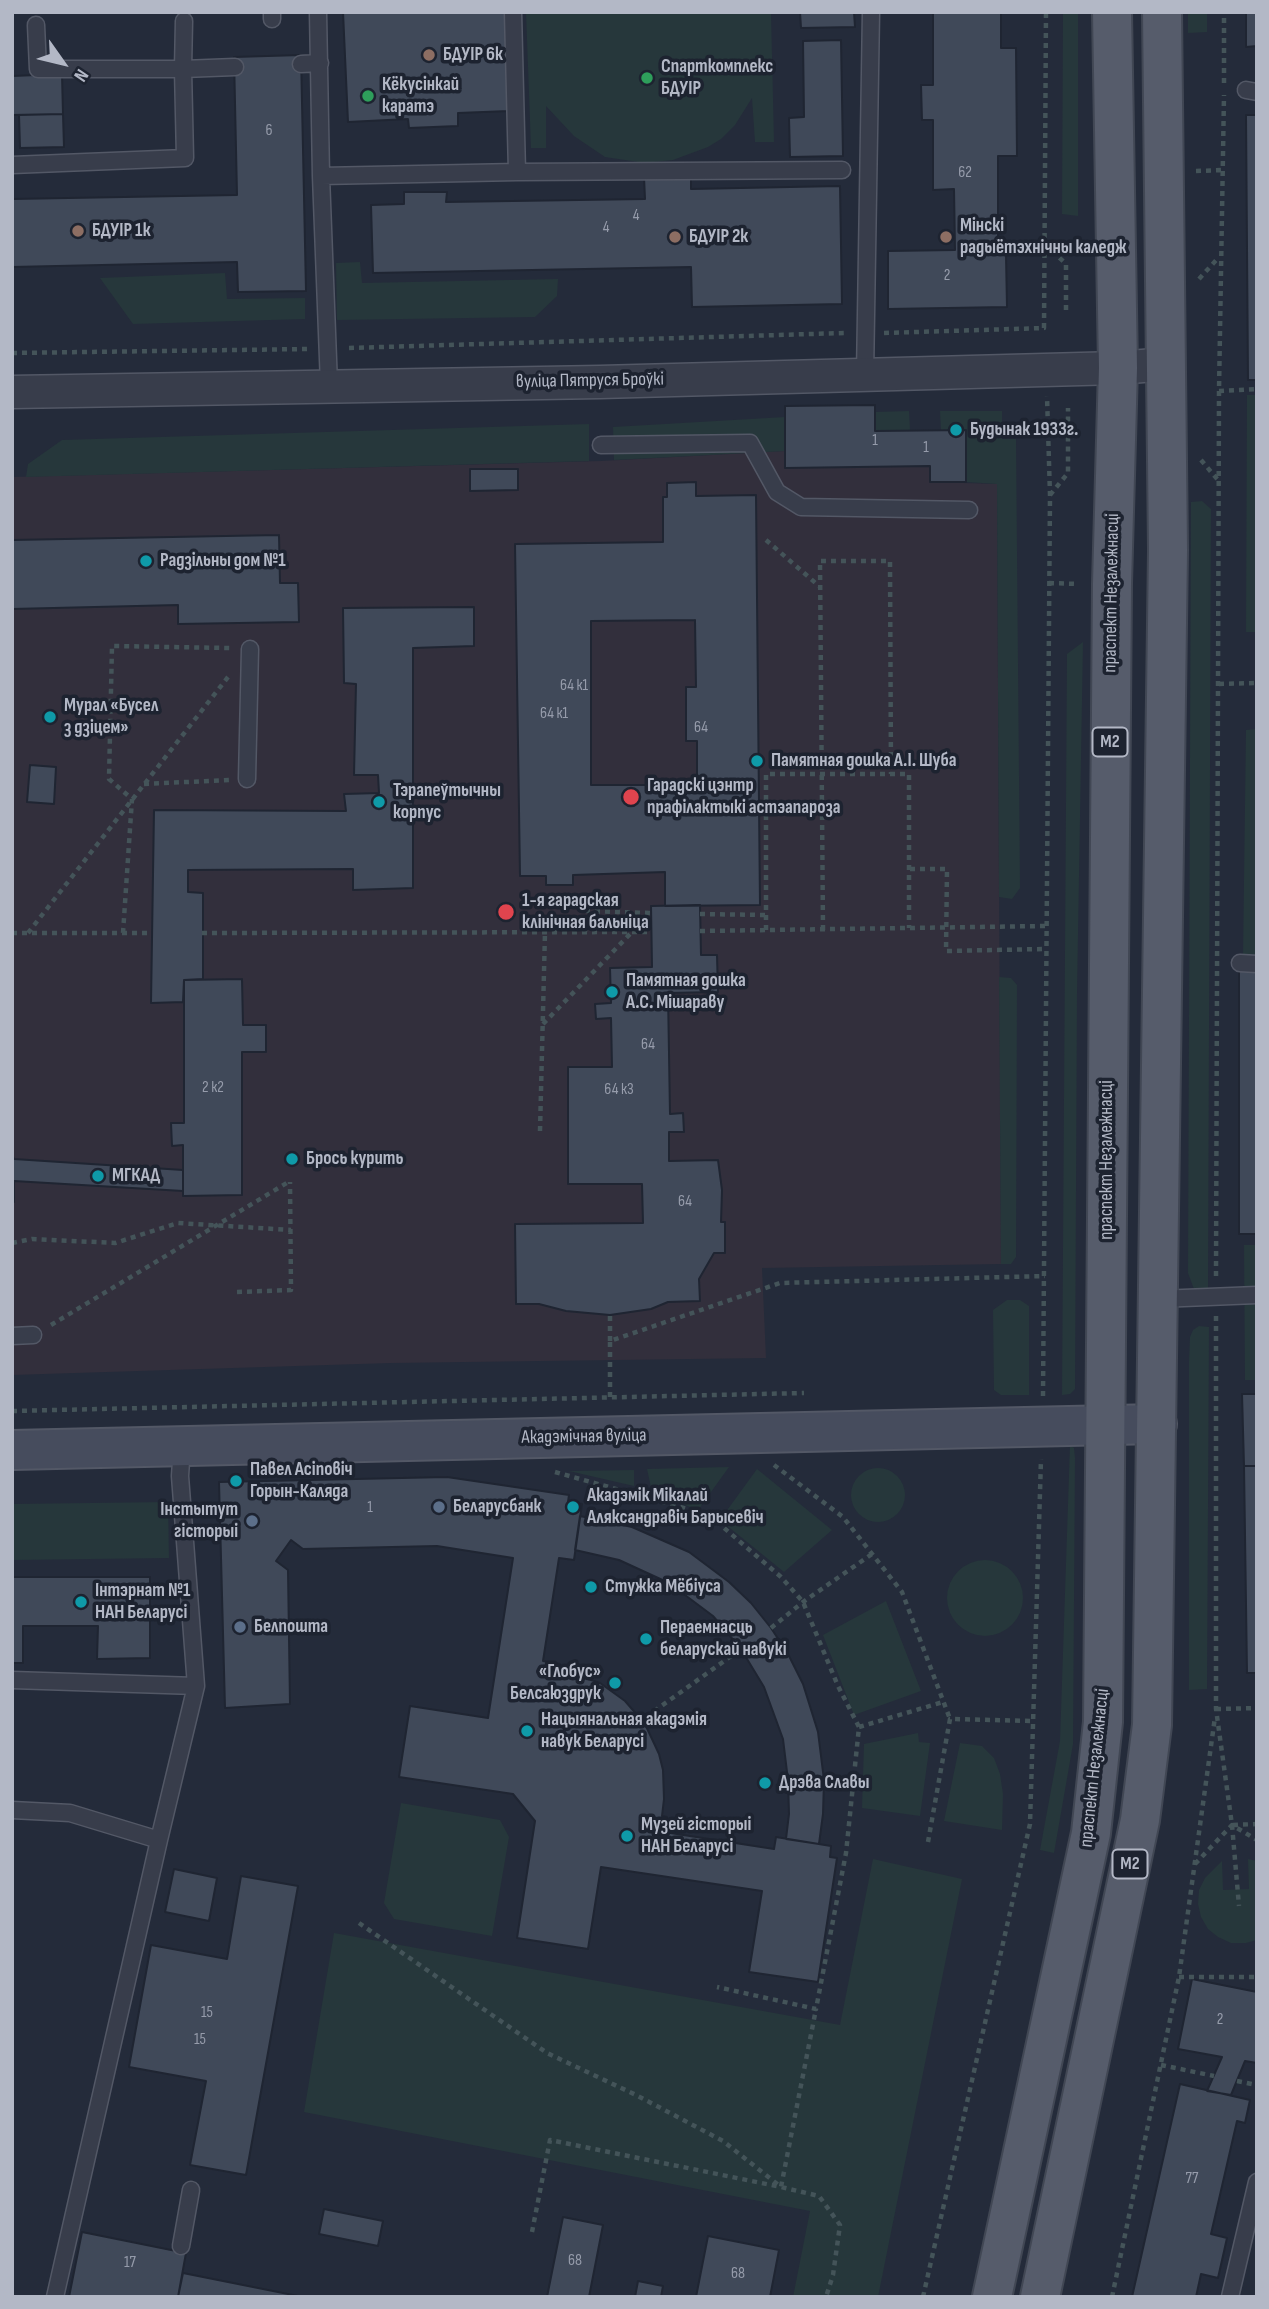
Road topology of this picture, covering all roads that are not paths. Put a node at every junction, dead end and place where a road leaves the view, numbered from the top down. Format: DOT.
graph roads {
  1 [pos="318,12"];
  2 [pos="513,12"];
  3 [pos="871,12"];
  4 [pos="1112,12"];
  5 [pos="1163,12"];
  6 [pos="184,21"];
  7 [pos="36,25"];
  8 [pos="320,63"];
  9 [pos="301,64"];
  10 [pos="235,67"];
  11 [pos="183,69"];
  12 [pos="12,165"];
  13 [pos="842,170"];
  14 [pos="517,172"];
  15 [pos="321,176"];
  16 [pos="1167,364"];
  17 [pos="1118,368"];
  18 [pos="865,375"];
  19 [pos="329,385"];
  20 [pos="12,392"];
  21 [pos="601,445"];
  22 [pos="970,510"];
  23 [pos="250,649"];
  24 [pos="247,779"];
  25 [pos="1240,963"];
  26 [pos="1257,964"];
  27 [pos="1257,1295"];
  28 [pos="1159,1299"];
  29 [pos="33,1335"];
  30 [pos="12,1336"];
  31 [pos="1157,1424"];
  32 [pos="1105,1425"];
  33 [pos="182,1446"];
  34 [pos="12,1450"];
  35 [pos="12,1681"];
  36 [pos="196,1686"];
  37 [pos="12,1810"];
  38 [pos="159,1840"];
  39 [pos="1257,2182"];
  40 [pos="191,2190"];
  41 [pos="181,2246"];
  42 [pos="55,2297"];
  43 [pos="992,2297"];
  44 [pos="1040,2297"];
  45 [pos="1230,2297"];
  1 -- 8 [label="lane"];
  2 -- 14 [label="lane"];
  3 -- 18 [label="lane"];
  4 -- 17 [label="main road, праспект Незалежнасці / М2"];
  5 -- 16 [label="main road, М2"];
  6 -- 11 [label="lane"];
  7 -- 11 [label="lane"];
  8 -- 9 [label="lane"];
  8 -- 15 [label="lane"];
  10 -- 11 [label="lane"];
  11 -- 12 [label="lane"];
  13 -- 14 [label="lane"];
  14 -- 15 [label="lane"];
  15 -- 19 [label="lane"];
  16 -- 17 [label="street, вуліца Пятруся Броўкі"];
  16 -- 28 [label="main road, М2"];
  17 -- 18 [label="street, вуліца Пятруся Броўкі"];
  17 -- 32 [label="main road, праспект Незалежнасці / М2"];
  18 -- 19 [label="street, вуліца Пятруся Броўкі"];
  19 -- 20 [label="street, вуліца Пятруся Броўкі"];
  21 -- 22 [label="lane"];
  23 -- 24 [label="lane"];
  25 -- 26 [label="lane"];
  27 -- 28 [label="lane"];
  28 -- 31 [label="main road, М2"];
  29 -- 30 [label="lane"];
  31 -- 32 [label="street, Акадэмічная вуліца"];
  31 -- 44 [label="main road, М2"];
  32 -- 33 [label="street, Акадэмічная вуліца"];
  32 -- 43 [label="main road, праспект Незалежнасці / М2"];
  33 -- 34 [label="street, Акадэмічная вуліца"];
  33 -- 36 [label="lane"];
  35 -- 36 [label="lane"];
  36 -- 38 [label="lane"];
  37 -- 38 [label="lane"];
  38 -- 42 [label="lane"];
  39 -- 45 [label="lane"];
  40 -- 41 [label="lane"];
}
